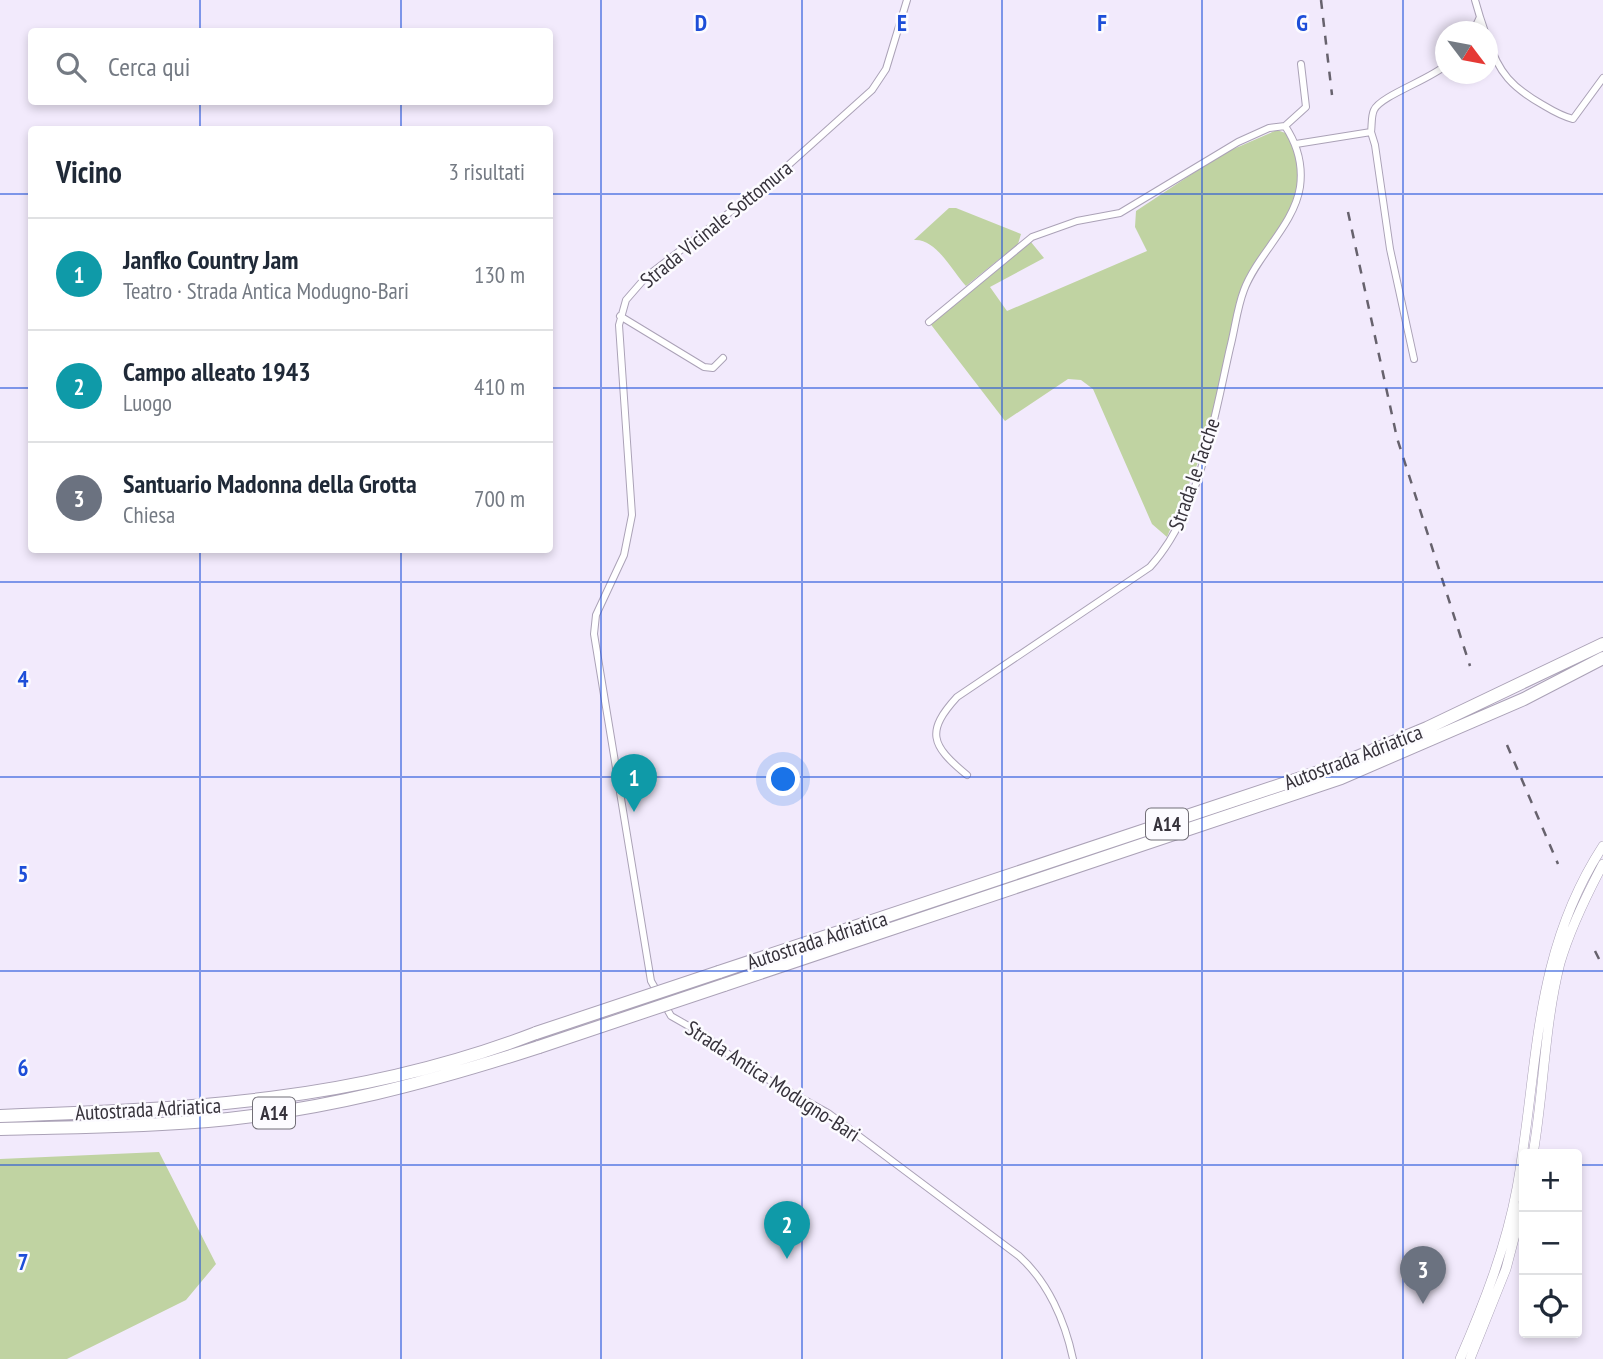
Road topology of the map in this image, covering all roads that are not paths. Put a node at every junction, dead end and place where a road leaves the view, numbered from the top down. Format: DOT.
graph roads {
  1 [pos="907,0"];
  2 [pos="1475,0"];
  3 [pos="1480,17"];
  4 [pos="1478,21"];
  5 [pos="1481,21"];
  6 [pos="1498,62"];
  7 [pos="1301,64"];
  8 [pos="1435,72"];
  9 [pos="1603,78"];
  10 [pos="1285,126"];
  11 [pos="1371,132"];
  12 [pos="1296,144"];
  13 [pos="620,316"];
  14 [pos="929,322"];
  15 [pos="723,359"];
  16 [pos="1414,359"];
  17 [pos="1603,644"];
  18 [pos="1603,658"];
  19 [pos="967,775"];
  20 [pos="1603,846"];
  21 [pos="1603,864"];
  22 [pos="0,1116"];
  23 [pos="0,1129"];
  24 [pos="1534,1149"];
  25 [pos="1521,1212"];
  26 [pos="1073,1359"];
  27 [pos="1460,1359"];
  28 [pos="1469,1359"];
  1 -- 13 [label="street, Strada Vicinale Sottomura"];
  2 -- 3 [label="street"];
  3 -- 4 [label="street"];
  3 -- 5 [label="street"];
  6 -- 9 [label="street"];
  7 -- 10 [label="street"];
  8 -- 11 [label="street"];
  10 -- 12 [label="street"];
  10 -- 14 [label="street"];
  11 -- 12 [label="street"];
  11 -- 16 [label="street"];
  12 -- 19 [label="street, Strada le Tacche"];
  13 -- 15 [label="street"];
  13 -- 26 [label="street, Strada Antica Modugno-Bari"];
  17 -- 22 [label="highway, Autostrada Adriatica / A14, bridge"];
  18 -- 23 [label="highway, Autostrada Adriatica / A14, bridge"];
  20 -- 27 [label="main road"];
  21 -- 24 [label="main road"];
  25 -- 28 [label="main road"];
}
